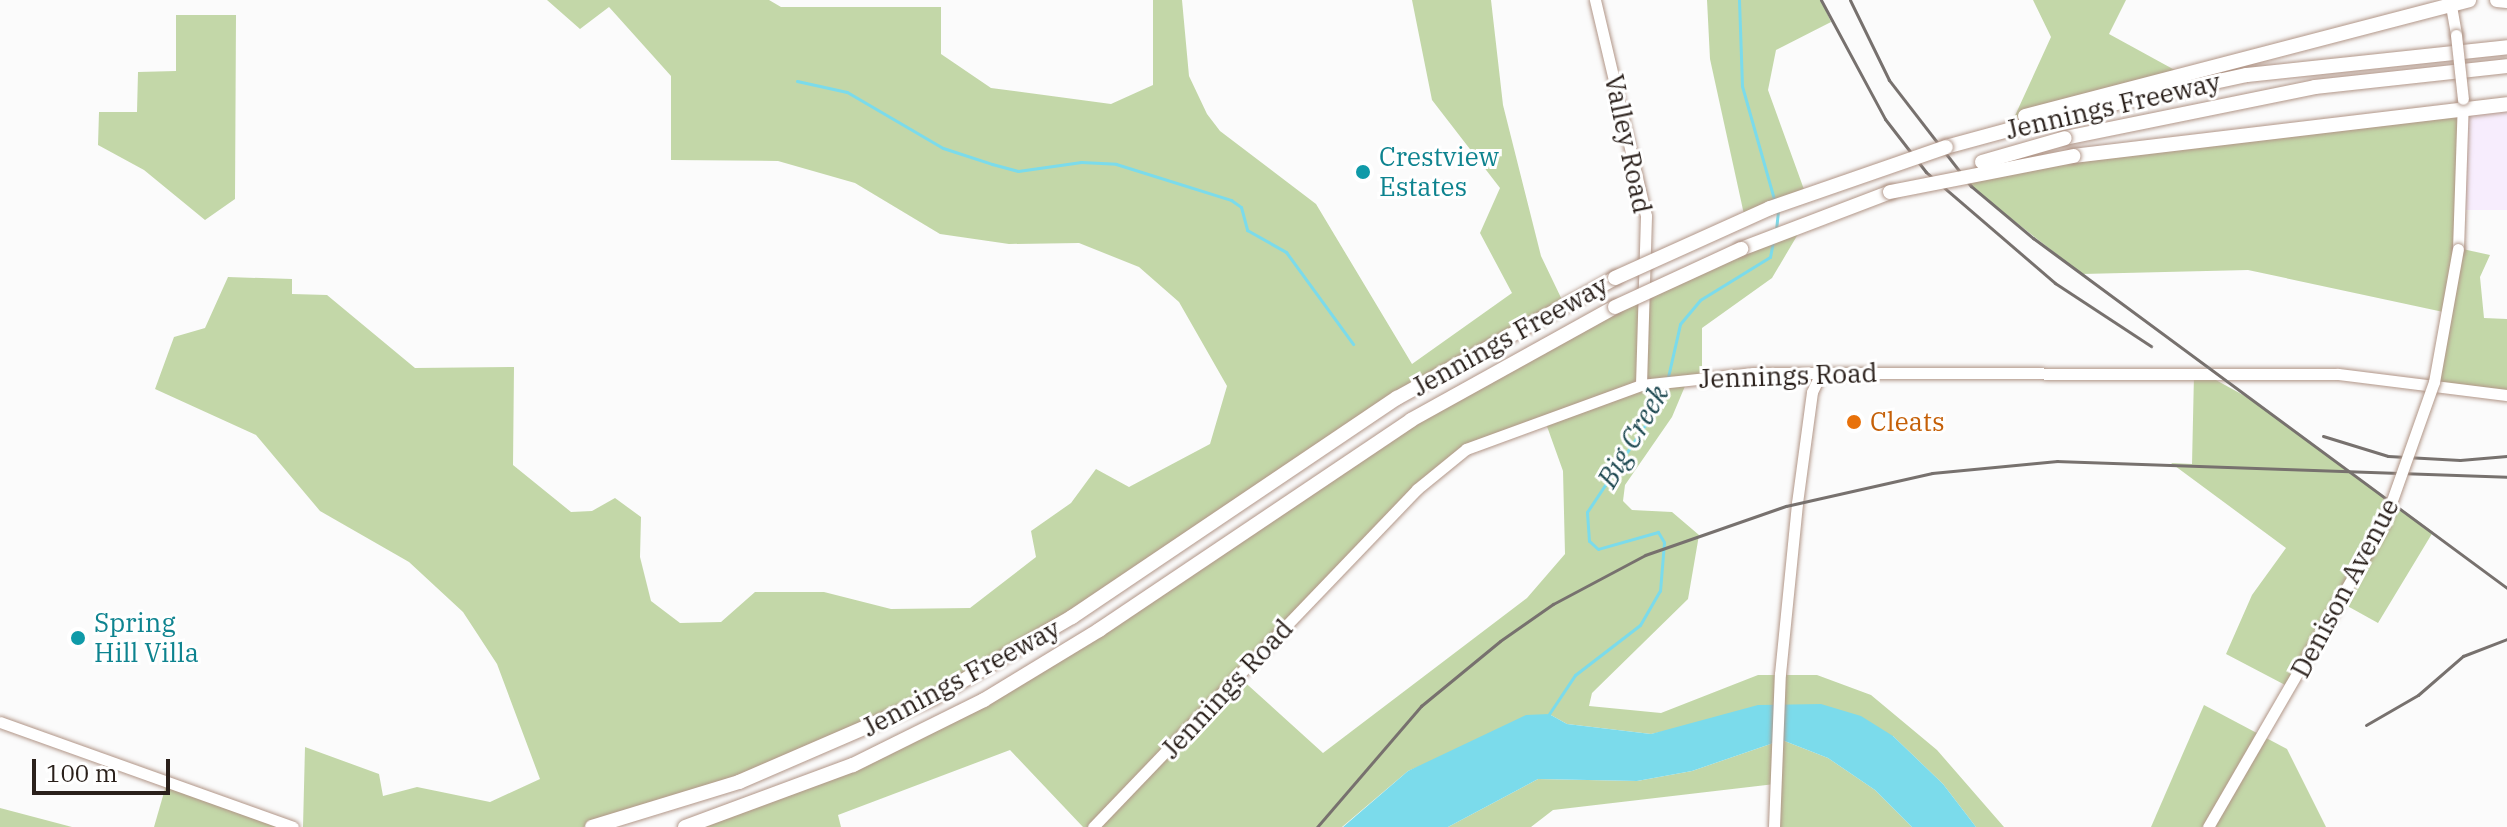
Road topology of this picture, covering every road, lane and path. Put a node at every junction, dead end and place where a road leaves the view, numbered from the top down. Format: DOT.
graph roads {
  1 [pos="1595,0"];
  2 [pos="2469,0"];
  3 [pos="2497,0"];
  4 [pos="2507,1"];
  5 [pos="2450,2"];
  6 [pos="2507,47"];
  7 [pos="2507,66"];
  8 [pos="2507,104"];
  9 [pos="2463,105"];
  10 [pos="2069,108"];
  11 [pos="1890,192"];
  12 [pos="1821,373"];
  13 [pos="1641,385"];
  14 [pos="2507,395"];
  15 [pos="0,722"];
  16 [pos="293,827"];
  17 [pos="592,827"];
  18 [pos="685,827"];
  19 [pos="1093,827"];
  20 [pos="1774,827"];
  21 [pos="2208,827"];
  1 -- 13 [label="street, Valley Road"];
  2 -- 5 [label="highway"];
  3 -- 4 [label="highway"];
  5 -- 9 [label="street, Denison Avenue, bridge"];
  5 -- 10 [label="highway"];
  6 -- 10 [label="highway, Jennings Freeway"];
  7 -- 11 [label="highway, Jennings Freeway, bridge"];
  8 -- 9 [label="highway"];
  9 -- 11 [label="highway, bridge"];
  9 -- 21 [label="street, Denison Avenue, bridge"];
  10 -- 17 [label="highway, Jennings Freeway, bridge"];
  11 -- 18 [label="highway, Jennings Freeway, bridge"];
  12 -- 13 [label="street, Jennings Road"];
  12 -- 14 [label="street, Jennings Road"];
  12 -- 20 [label="street"];
  13 -- 19 [label="street, Jennings Road"];
  15 -- 16 [label="street"];
}
